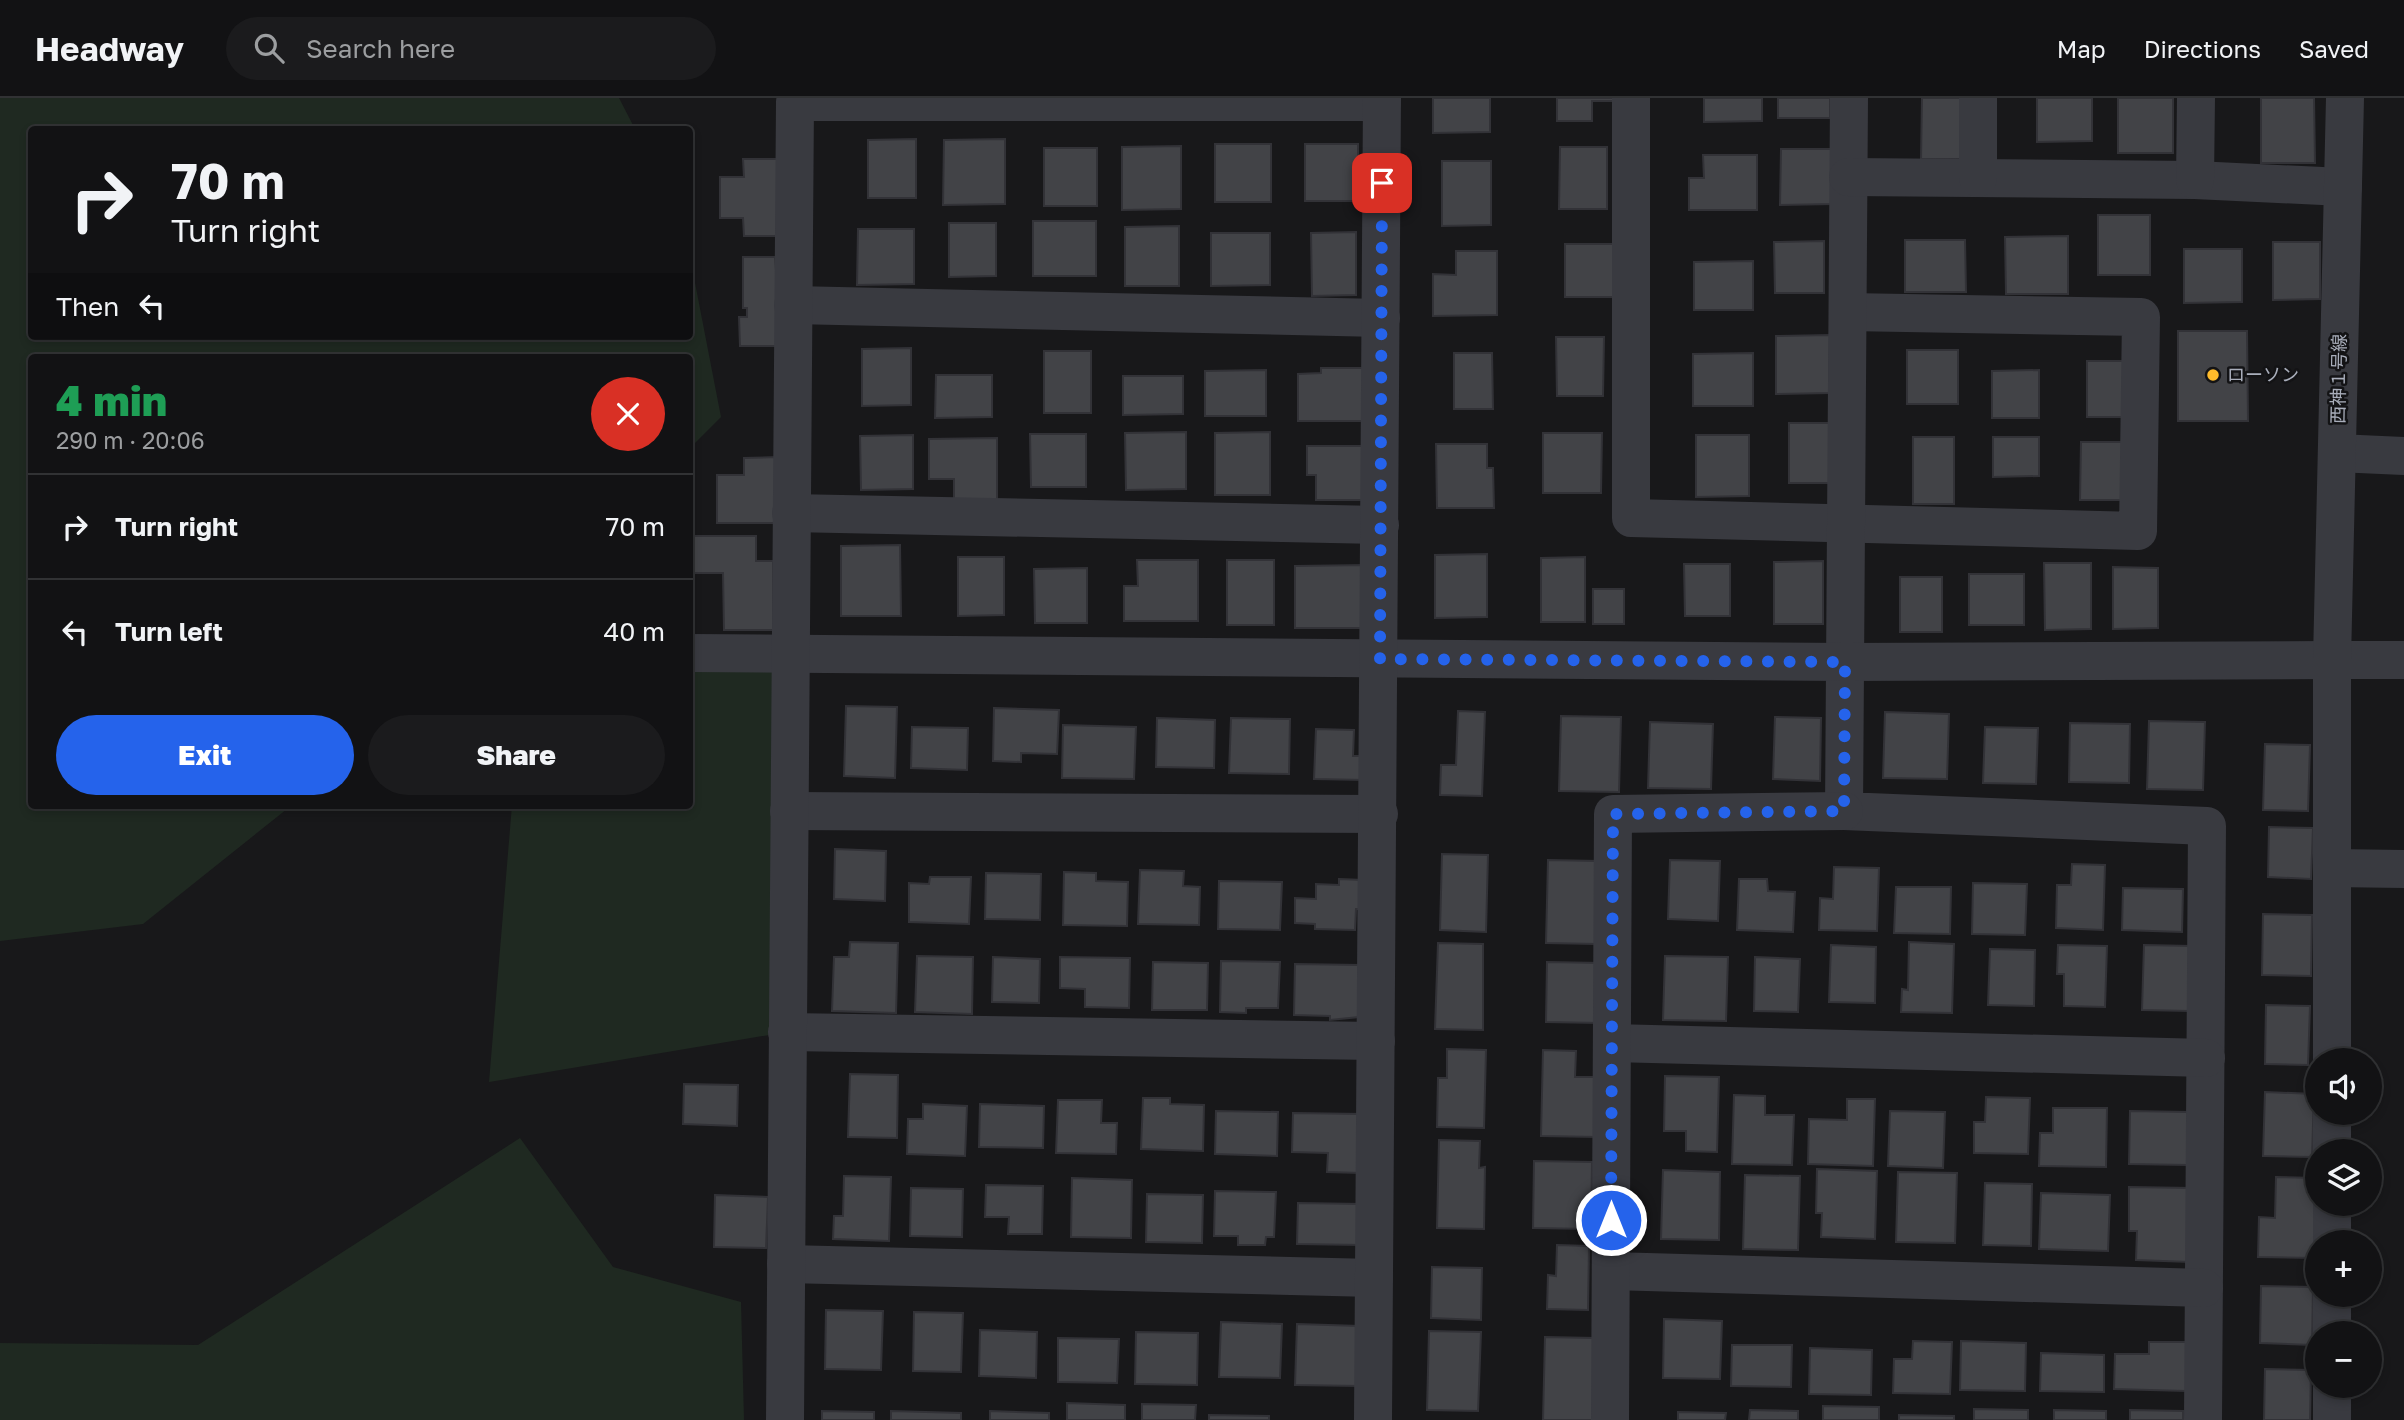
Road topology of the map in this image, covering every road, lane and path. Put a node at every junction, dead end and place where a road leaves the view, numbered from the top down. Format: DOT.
graph roads {
  1 [pos="1631,98"];
  2 [pos="1849,98"];
  3 [pos="1979,98"];
  4 [pos="2196,98"];
  5 [pos="2345,98"];
  6 [pos="1382,100"];
  7 [pos="1848,177"];
  8 [pos="1978,178"];
  9 [pos="2195,180"];
  10 [pos="2343,187"];
  11 [pos="793,305"];
  12 [pos="1848,312"];
  13 [pos="1381,318"];
  14 [pos="2337,453"];
  15 [pos="2404,456"];
  16 [pos="792,513"];
  17 [pos="1380,525"];
  18 [pos="1846,526"];
  19 [pos="693,653"];
  20 [pos="790,655"];
  21 [pos="1380,659"];
  22 [pos="2332,660"];
  23 [pos="2404,660"];
  24 [pos="1845,662"];
  25 [pos="789,811"];
  26 [pos="1844,811"];
  27 [pos="1378,814"];
  28 [pos="2332,868"];
  29 [pos="2404,869"];
  30 [pos="788,1032"];
  31 [pos="1376,1041"];
  32 [pos="1612,1043"];
  33 [pos="2332,1048"];
  34 [pos="2206,1058"];
  35 [pos="786,1264"];
  36 [pos="1611,1271"];
  37 [pos="1374,1278"];
  38 [pos="2204,1288"];
  39 [pos="2332,1398"];
  40 [pos="785,1420"];
  41 [pos="1373,1420"];
  42 [pos="1610,1420"];
  43 [pos="2203,1420"];
  44 [pos="2332,1420"];
  1 -- 18 [label="street"];
  2 -- 7 [label="street"];
  3 -- 8 [label="street"];
  4 -- 9 [label="street"];
  5 -- 10 [label="street, 西神１号線"];
  6 -- 11 [label="street"];
  6 -- 13 [label="street"];
  7 -- 8 [label="street"];
  7 -- 12 [label="street"];
  8 -- 9 [label="street"];
  9 -- 10 [label="street"];
  10 -- 14 [label="street, 西神１号線"];
  11 -- 13 [label="street"];
  11 -- 16 [label="street"];
  12 -- 18 [label="street"];
  12 -- 18 [label="street"];
  13 -- 17 [label="street"];
  14 -- 15 [label="street"];
  14 -- 22 [label="street, 西神１号線"];
  16 -- 17 [label="street"];
  16 -- 20 [label="street"];
  17 -- 21 [label="street"];
  18 -- 24 [label="street"];
  19 -- 20 [label="street"];
  20 -- 21 [label="street"];
  20 -- 25 [label="street"];
  21 -- 24 [label="street"];
  21 -- 27 [label="street"];
  22 -- 23 [label="street"];
  22 -- 24 [label="street"];
  22 -- 28 [label="street, 西神１号線"];
  24 -- 26 [label="street"];
  25 -- 27 [label="street"];
  25 -- 30 [label="street"];
  26 -- 32 [label="street"];
  26 -- 34 [label="street"];
  27 -- 31 [label="street"];
  28 -- 29 [label="street"];
  28 -- 33 [label="street, 西神１号線"];
  30 -- 31 [label="street"];
  30 -- 35 [label="street"];
  31 -- 37 [label="street"];
  32 -- 34 [label="street"];
  32 -- 36 [label="street"];
  34 -- 38 [label="street"];
  35 -- 37 [label="street"];
  35 -- 40 [label="street"];
  36 -- 38 [label="street"];
  36 -- 42 [label="street"];
  37 -- 41 [label="street"];
  38 -- 43 [label="street"];
  39 -- 44 [label="street"];
}
